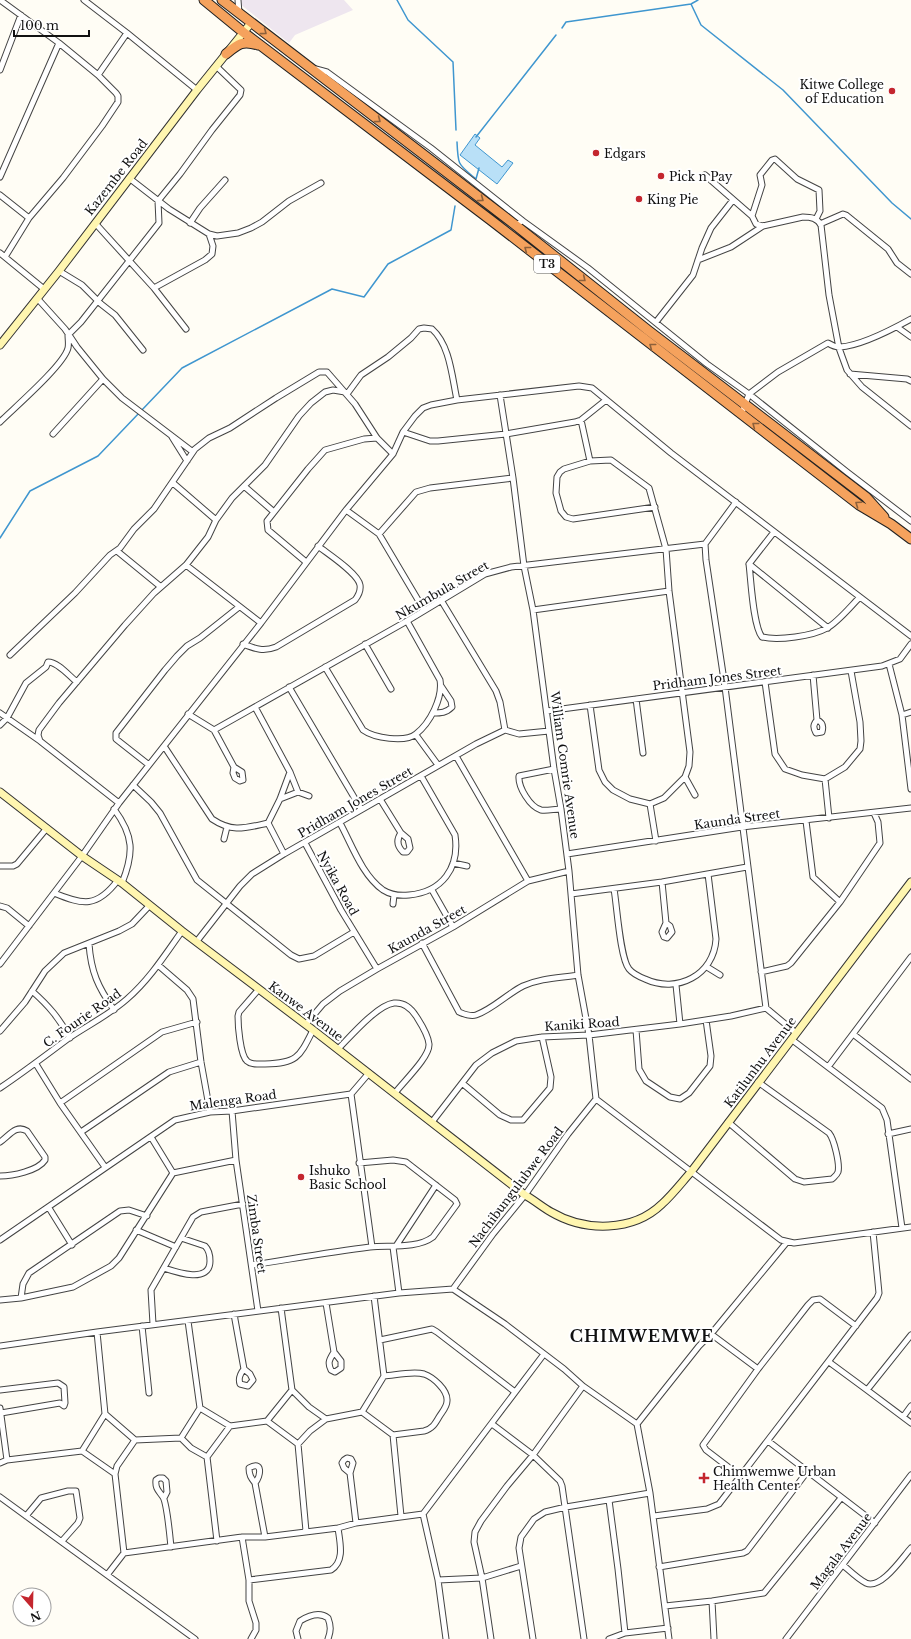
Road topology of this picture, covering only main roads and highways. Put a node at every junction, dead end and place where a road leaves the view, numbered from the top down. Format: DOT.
graph roads {
  1 [pos="204,0"];
  2 [pos="222,0"];
  3 [pos="231,22"];
  4 [pos="251,23"];
  5 [pos="243,32"];
  6 [pos="236,41"];
  7 [pos="263,47"];
  8 [pos="226,54"];
  9 [pos="0,345"];
  10 [pos="891,524"];
  11 [pos="911,540"];
  12 [pos="0,792"];
  13 [pos="911,882"];
  14 [pos="607,1227"];
  1 -- 3 [label="highway, T3"];
  2 -- 4 [label="highway, T3"];
  3 -- 5 [label="highway, T3"];
  3 -- 6 [label="highway"];
  4 -- 5 [label="main road, Kazembe Road"];
  4 -- 10 [label="highway, T3, one-way"];
  5 -- 6 [label="main road, Kazembe Road"];
  5 -- 7 [label="highway, T3"];
  6 -- 8 [label="main road, Kazembe Road"];
  7 -- 8 [label="highway"];
  10 -- 7 [label="highway, T3, one-way"];
  8 -- 9 [label="main road, Kazembe Road"];
  10 -- 11 [label="highway, T3"];
  12 -- 14 [label="main road, Kanwe Avenue"];
  13 -- 14 [label="main road, Katilunhu Avenue"];
}
